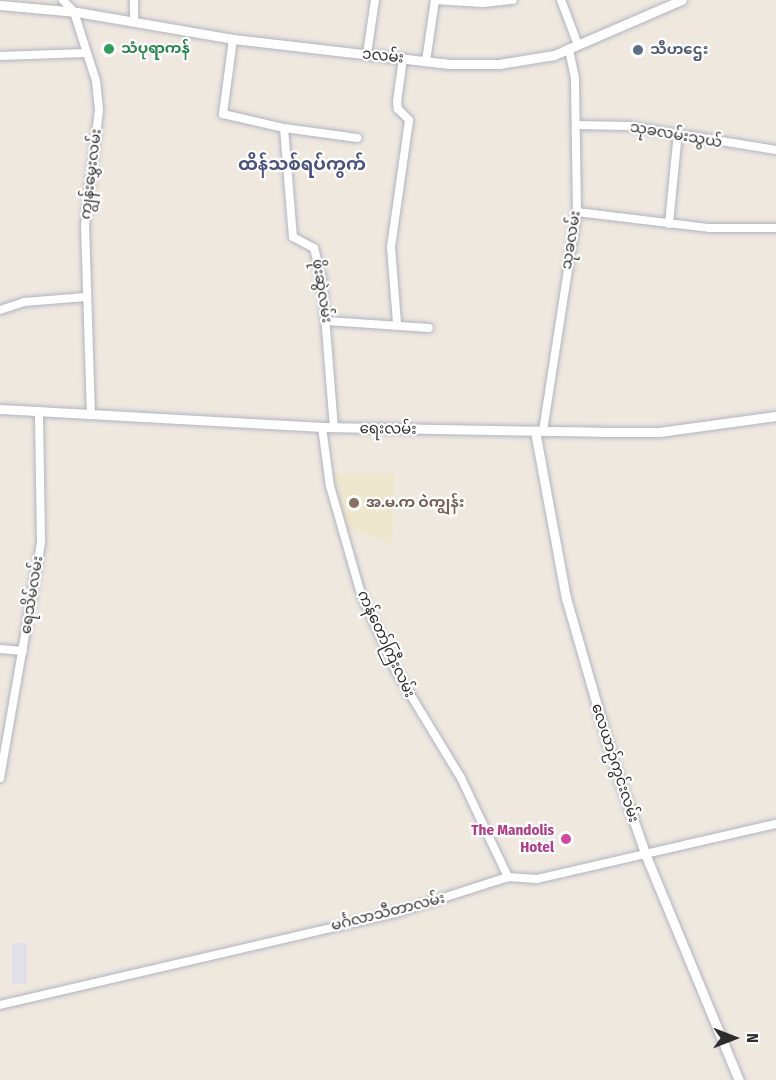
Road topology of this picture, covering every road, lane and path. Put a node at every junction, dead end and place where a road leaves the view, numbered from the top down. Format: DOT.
graph roads {
  1 [pos="63,0"];
  2 [pos="134,0"];
  3 [pos="375,0"];
  4 [pos="435,0"];
  5 [pos="513,0"];
  6 [pos="561,0"];
  7 [pos="682,0"];
  8 [pos="496,1"];
  9 [pos="0,5"];
  10 [pos="72,7"];
  11 [pos="134,21"];
  12 [pos="233,39"];
  13 [pos="574,46"];
  14 [pos="86,53"];
  15 [pos="367,54"];
  16 [pos="0,56"];
  17 [pos="402,58"];
  18 [pos="426,61"];
  19 [pos="576,125"];
  20 [pos="284,128"];
  21 [pos="678,133"];
  22 [pos="357,138"];
  23 [pos="776,150"];
  24 [pos="577,212"];
  25 [pos="669,224"];
  26 [pos="776,228"];
  27 [pos="86,297"];
  28 [pos="0,310"];
  29 [pos="327,321"];
  30 [pos="398,323"];
  31 [pos="429,328"];
  32 [pos="0,409"];
  33 [pos="39,411"];
  34 [pos="91,415"];
  35 [pos="776,416"];
  36 [pos="322,427"];
  37 [pos="334,428"];
  38 [pos="539,431"];
  39 [pos="0,649"];
  40 [pos="23,651"];
  41 [pos="0,778"];
  42 [pos="776,824"];
  43 [pos="646,856"];
  44 [pos="508,877"];
  45 [pos="0,1005"];
  46 [pos="739,1080"];
  1 -- 10 [label="street"];
  2 -- 11 [label="street"];
  3 -- 15 [label="street"];
  4 -- 8 [label="street"];
  4 -- 18 [label="street"];
  5 -- 8 [label="street"];
  6 -- 13 [label="street, သုခလမ်း"];
  7 -- 13 [label="street, ၁လမ်း"];
  9 -- 10 [label="street"];
  10 -- 11 [label="street, ၁လမ်း"];
  10 -- 14 [label="street, ကျွန်းမွှေးလမ်း"];
  11 -- 12 [label="street, ၁လမ်း"];
  12 -- 15 [label="street, ၁လမ်း"];
  12 -- 20 [label="street"];
  13 -- 18 [label="street, ၁လမ်း"];
  13 -- 19 [label="street, သုခလမ်း"];
  14 -- 16 [label="street"];
  14 -- 27 [label="street, ကျွန်းမွှေးလမ်း"];
  15 -- 17 [label="street, ၁လမ်း"];
  17 -- 18 [label="street, ၁လမ်း"];
  17 -- 30 [label="street"];
  19 -- 21 [label="street, သုခလမ်းသွယ်"];
  19 -- 24 [label="street, သုခလမ်း"];
  20 -- 22 [label="street"];
  20 -- 29 [label="street, ဖိုးဆွဲလမ်း"];
  21 -- 23 [label="street, သုခလမ်းသွယ်"];
  21 -- 25 [label="street"];
  24 -- 25 [label="street"];
  24 -- 38 [label="street, သုခလမ်း"];
  25 -- 26 [label="street"];
  27 -- 28 [label="street"];
  27 -- 34 [label="street, ကျွန်းမွှေးလမ်း"];
  29 -- 30 [label="street"];
  29 -- 37 [label="street, ဖိုးဆွဲလမ်း"];
  30 -- 31 [label="street"];
  32 -- 33 [label="street, ရေးလမ်း"];
  33 -- 34 [label="street, ရေးလမ်း"];
  33 -- 40 [label="street, ရေသိမ်လမ်း"];
  34 -- 36 [label="street, ရေးလမ်း"];
  35 -- 38 [label="street, ရေးလမ်း"];
  36 -- 37 [label="street, ရေးလမ်း"];
  36 -- 44 [label="street, ကန်တော်ကြီးလမ်း"];
  37 -- 38 [label="street, ရေးလမ်း"];
  38 -- 43 [label="street, လေယာဉ်ကွင်းလမ်း"];
  39 -- 40 [label="street"];
  40 -- 41 [label="street, ရေသိမ်လမ်း"];
  42 -- 43 [label="street, မင်္ဂလာသီတာလမ်း"];
  43 -- 44 [label="street, မင်္ဂလာသီတာလမ်း"];
  43 -- 46 [label="street, လေယာဉ်ကွင်းလမ်း"];
  44 -- 45 [label="street, မင်္ဂလာသီတာလမ်း"];
}
